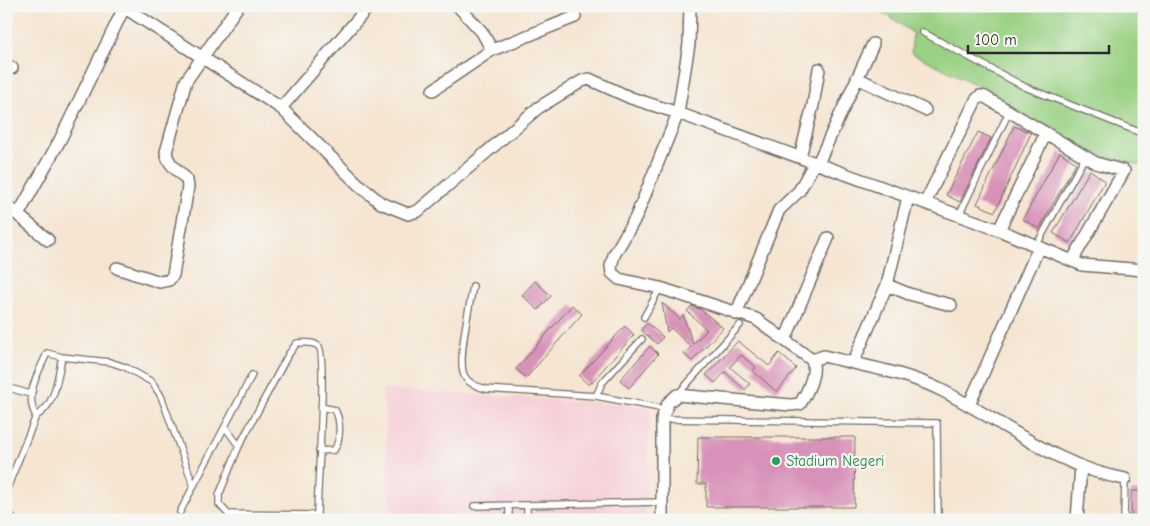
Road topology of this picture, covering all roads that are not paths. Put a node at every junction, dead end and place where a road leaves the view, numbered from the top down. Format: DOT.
graph roads {
  1 [pos="238,6"];
  2 [pos="368,6"];
  3 [pos="458,6"];
  4 [pos="690,6"];
  5 [pos="124,7"];
  6 [pos="576,17"];
  7 [pos="922,32"];
  8 [pos="873,44"];
  9 [pos="492,50"];
  10 [pos="203,57"];
  11 [pos="819,69"];
  12 [pos="857,78"];
  13 [pos="433,90"];
  14 [pos="281,108"];
  15 [pos="925,110"];
  16 [pos="678,112"];
  17 [pos="1009,112"];
  18 [pos="1046,133"];
  19 [pos="1144,134"];
  20 [pos="800,157"];
  21 [pos="1085,157"];
  22 [pos="816,163"];
  23 [pos="908,197"];
  24 [pos="924,203"];
  25 [pos="6,205"];
  26 [pos="18,215"];
  27 [pos="959,215"];
  28 [pos="999,230"];
  29 [pos="828,238"];
  30 [pos="48,240"];
  31 [pos="1037,246"];
  32 [pos="1072,261"];
  33 [pos="118,268"];
  34 [pos="1144,270"];
  35 [pos="887,285"];
  36 [pos="473,286"];
  37 [pos="660,288"];
  38 [pos="951,305"];
  39 [pos="736,314"];
  40 [pos="644,317"];
  41 [pos="740,325"];
  42 [pos="642,339"];
  43 [pos="784,340"];
  44 [pos="62,357"];
  45 [pos="812,360"];
  46 [pos="853,363"];
  47 [pos="252,375"];
  48 [pos="6,387"];
  49 [pos="30,394"];
  50 [pos="677,395"];
  51 [pos="596,396"];
  52 [pos="969,406"];
  53 [pos="321,407"];
  54 [pos="663,414"];
  55 [pos="36,416"];
  56 [pos="225,427"];
  57 [pos="239,446"];
  58 [pos="319,451"];
  59 [pos="1081,466"];
  60 [pos="1125,479"];
  61 [pos="193,484"];
  62 [pos="6,491"];
  63 [pos="662,502"];
  64 [pos="474,506"];
  65 [pos="509,506"];
  66 [pos="527,506"];
  67 [pos="180,512"];
  68 [pos="316,518"];
  69 [pos="509,520"];
  70 [pos="527,520"];
  71 [pos="662,520"];
  72 [pos="938,520"];
  73 [pos="1077,520"];
  74 [pos="1124,520"];
  1 -- 10 [label="street"];
  2 -- 14 [label="street"];
  3 -- 9 [label="street"];
  4 -- 16 [label="street"];
  5 -- 10 [label="street"];
  5 -- 26 [label="street"];
  6 -- 9 [label="street"];
  7 -- 19 [label="lane"];
  8 -- 12 [label="street"];
  9 -- 13 [label="street"];
  10 -- 14 [label="street"];
  10 -- 33 [label="street"];
  11 -- 20 [label="street"];
  12 -- 15 [label="street"];
  12 -- 22 [label="street"];
  14 -- 16 [label="street"];
  16 -- 20 [label="street"];
  16 -- 37 [label="street"];
  17 -- 18 [label="street"];
  17 -- 24 [label="street"];
  17 -- 27 [label="lane"];
  18 -- 21 [label="street"];
  18 -- 28 [label="street"];
  20 -- 22 [label="street"];
  21 -- 31 [label="lane"];
  21 -- 32 [label="street"];
  22 -- 23 [label="street"];
  22 -- 39 [label="street"];
  23 -- 24 [label="street"];
  23 -- 35 [label="street"];
  24 -- 27 [label="street"];
  25 -- 26 [label="street"];
  26 -- 30 [label="street"];
  27 -- 28 [label="street"];
  28 -- 31 [label="street"];
  29 -- 43 [label="street"];
  31 -- 32 [label="street"];
  31 -- 52 [label="street"];
  32 -- 34 [label="street"];
  35 -- 38 [label="street"];
  35 -- 46 [label="street"];
  36 -- 51 [label="lane"];
  37 -- 39 [label="street"];
  37 -- 40 [label="lane"];
  39 -- 43 [label="street"];
  41 -- 50 [label="lane"];
  42 -- 51 [label="lane"];
  43 -- 45 [label="street"];
  44 -- 49 [label="lane"];
  44 -- 55 [label="lane"];
  44 -- 61 [label="lane"];
  45 -- 46 [label="street"];
  45 -- 50 [label="street"];
  46 -- 52 [label="street"];
  47 -- 56 [label="lane"];
  48 -- 49 [label="lane"];
  49 -- 55 [label="lane"];
  50 -- 54 [label="street"];
  51 -- 54 [label="lane"];
  52 -- 59 [label="street"];
  53 -- 57 [label="lane"];
  53 -- 58 [label="lane"];
  53 -- 58 [label="lane"];
  54 -- 63 [label="street"];
  54 -- 72 [label="lane"];
  55 -- 62 [label="lane"];
  56 -- 57 [label="lane"];
  56 -- 61 [label="lane"];
  57 -- 68 [label="lane"];
  58 -- 68 [label="lane"];
  59 -- 60 [label="street"];
  59 -- 73 [label="street"];
  60 -- 74 [label="lane"];
  61 -- 67 [label="lane"];
  63 -- 66 [label="lane"];
  63 -- 71 [label="street"];
  64 -- 65 [label="lane"];
  65 -- 66 [label="lane"];
  65 -- 69 [label="lane"];
  66 -- 70 [label="lane"];
}
